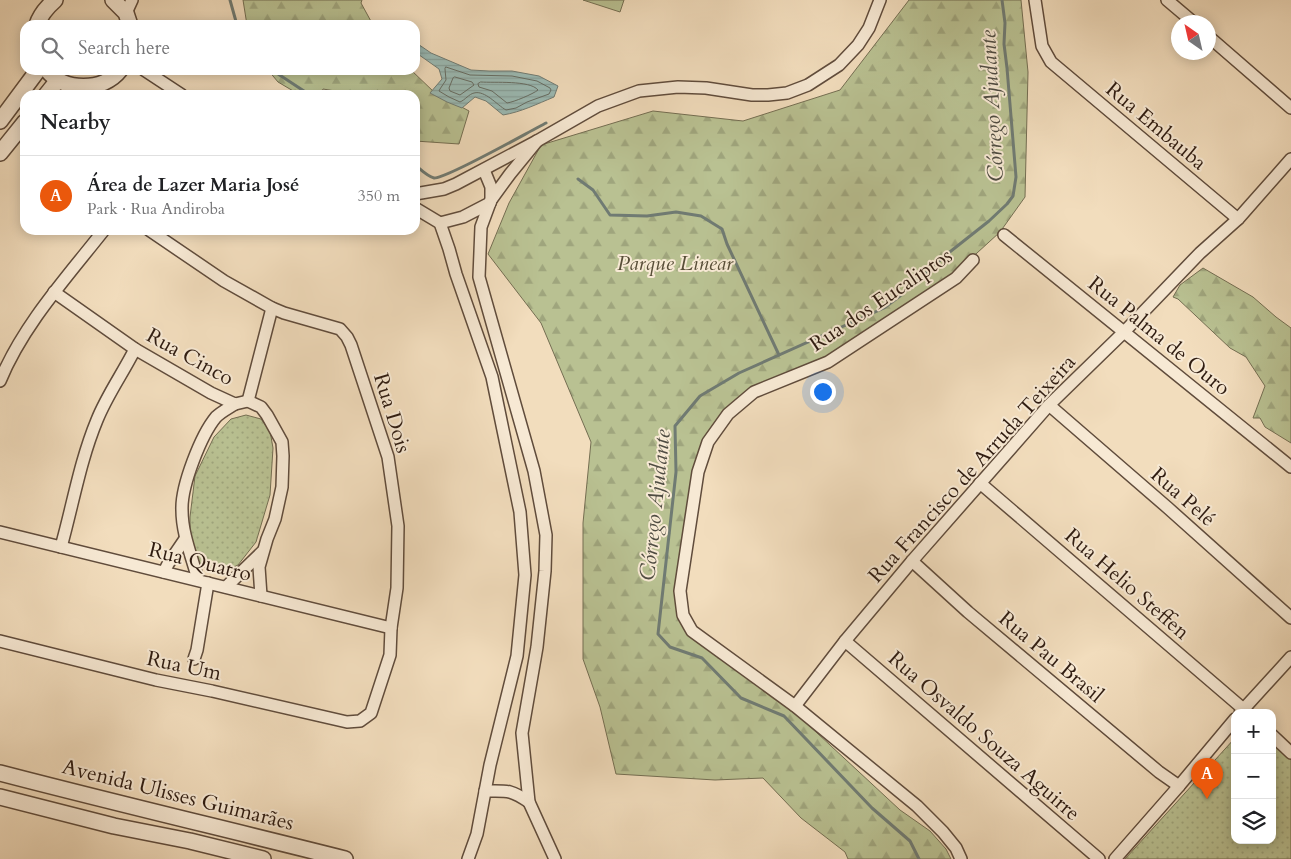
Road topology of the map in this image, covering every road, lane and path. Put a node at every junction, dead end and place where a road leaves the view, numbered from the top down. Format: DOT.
graph roads {
  1 [pos="55,0"];
  2 [pos="113,0"];
  3 [pos="880,0"];
  4 [pos="1034,0"];
  5 [pos="1167,0"];
  6 [pos="129,13"];
  7 [pos="1185,15"];
  8 [pos="39,20"];
  9 [pos="1216,43"];
  10 [pos="34,75"];
  11 [pos="52,75"];
  12 [pos="115,75"];
  13 [pos="152,75"];
  14 [pos="23,90"];
  15 [pos="48,90"];
  16 [pos="174,90"];
  17 [pos="20,94"];
  18 [pos="1291,108"];
  19 [pos="0,121"];
  20 [pos="20,128"];
  21 [pos="537,141"];
  22 [pos="0,153"];
  23 [pos="1291,159"];
  24 [pos="484,170"];
  25 [pos="420,193"];
  26 [pos="491,201"];
  27 [pos="420,211"];
  28 [pos="1238,219"];
  29 [pos="440,223"];
  30 [pos="100,235"];
  31 [pos="156,235"];
  32 [pos="1004,235"];
  33 [pos="973,260"];
  34 [pos="54,292"];
  35 [pos="272,308"];
  36 [pos="1124,332"];
  37 [pos="135,349"];
  38 [pos="0,381"];
  39 [pos="211,393"];
  40 [pos="248,401"];
  41 [pos="235,404"];
  42 [pos="1049,404"];
  43 [pos="217,416"];
  44 [pos="1291,466"];
  45 [pos="980,484"];
  46 [pos="0,532"];
  47 [pos="185,539"];
  48 [pos="60,547"];
  49 [pos="264,549"];
  50 [pos="912,561"];
  51 [pos="164,572"];
  52 [pos="203,581"];
  53 [pos="226,587"];
  54 [pos="261,596"];
  55 [pos="1291,618"];
  56 [pos="391,628"];
  57 [pos="0,641"];
  58 [pos="845,641"];
  59 [pos="1291,657"];
  60 [pos="194,659"];
  61 [pos="795,706"];
  62 [pos="1242,709"];
  63 [pos="1246,709"];
  64 [pos="360,721"];
  65 [pos="1231,723"];
  66 [pos="1276,739"];
  67 [pos="1291,753"];
  68 [pos="0,773"];
  69 [pos="1174,782"];
  70 [pos="485,791"];
  71 [pos="0,797"];
  72 [pos="529,802"];
  73 [pos="264,859"];
  74 [pos="346,859"];
  75 [pos="468,859"];
  76 [pos="555,859"];
  77 [pos="961,859"];
  78 [pos="1099,859"];
  79 [pos="1115,859"];
  1 -- 8 [label="street"];
  2 -- 6 [label="street"];
  3 -- 21 [label="street"];
  4 -- 28 [label="street, Rua Embauba"];
  5 -- 7 [label="street"];
  9 -- 18 [label="street"];
  10 -- 14 [label="street"];
  11 -- 12 [label="street"];
  11 -- 15 [label="street"];
  13 -- 16 [label="street"];
  17 -- 19 [label="street"];
  20 -- 22 [label="street"];
  21 -- 24 [label="street"];
  21 -- 26 [label="street"];
  23 -- 28 [label="street, Rua Francisco de Arruda Teixeira"];
  24 -- 25 [label="street"];
  24 -- 26 [label="street"];
  26 -- 29 [label="street"];
  26 -- 72 [label="street"];
  27 -- 29 [label="street"];
  28 -- 36 [label="street, Rua Francisco de Arruda Teixeira"];
  29 -- 70 [label="street"];
  30 -- 34 [label="street"];
  31 -- 35 [label="street, Rua Dois"];
  32 -- 36 [label="street, Rua Palma de Ouro"];
  33 -- 61 [label="street, Rua dos Eucaliptos"];
  34 -- 37 [label="street, Rua Cinco"];
  34 -- 38 [label="street"];
  35 -- 40 [label="street"];
  35 -- 56 [label="street, Rua Dois"];
  36 -- 42 [label="street, Rua Francisco de Arruda Teixeira"];
  36 -- 44 [label="street, Rua Palma de Ouro"];
  37 -- 39 [label="street, Rua Cinco"];
  37 -- 48 [label="street"];
  39 -- 41 [label="street, Rua Cinco"];
  39 -- 43 [label="street"];
  40 -- 41 [label="street, Rua Cinco"];
  40 -- 49 [label="street, Rua Cinco"];
  41 -- 43 [label="street"];
  42 -- 45 [label="street, Rua Francisco de Arruda Teixeira"];
  42 -- 55 [label="street, Rua Pelé"];
  43 -- 47 [label="street"];
  45 -- 50 [label="street, Rua Francisco de Arruda Teixeira"];
  45 -- 62 [label="street, Rua Helio Steffen"];
  46 -- 48 [label="street, Rua Quatro"];
  47 -- 51 [label="street"];
  47 -- 52 [label="street"];
  48 -- 51 [label="street, Rua Quatro"];
  49 -- 53 [label="street, Rua Cinco"];
  49 -- 54 [label="street, Rua Cinco"];
  50 -- 58 [label="street, Rua Francisco de Arruda Teixeira"];
  50 -- 69 [label="street, Rua Pau Brasil"];
  51 -- 52 [label="street, Rua Quatro"];
  52 -- 53 [label="street, Rua Quatro"];
  52 -- 60 [label="street"];
  53 -- 54 [label="street, Rua Quatro"];
  54 -- 56 [label="street, Rua Quatro"];
  56 -- 64 [label="street, Rua Dois"];
  57 -- 64 [label="street, Rua Um"];
  58 -- 61 [label="street, Rua Francisco de Arruda Teixeira"];
  58 -- 78 [label="street, Rua Osvaldo Souza Aguirre"];
  59 -- 63 [label="street"];
  61 -- 77 [label="street, Rua dos Eucaliptos"];
  65 -- 69 [label="street"];
  66 -- 67 [label="street"];
  68 -- 74 [label="street, Avenida Ulisses Guimarães"];
  69 -- 79 [label="street"];
  70 -- 72 [label="street"];
  70 -- 75 [label="street"];
  71 -- 73 [label="street, Avenida Ulisses Guimarães"];
  72 -- 76 [label="street"];
}
